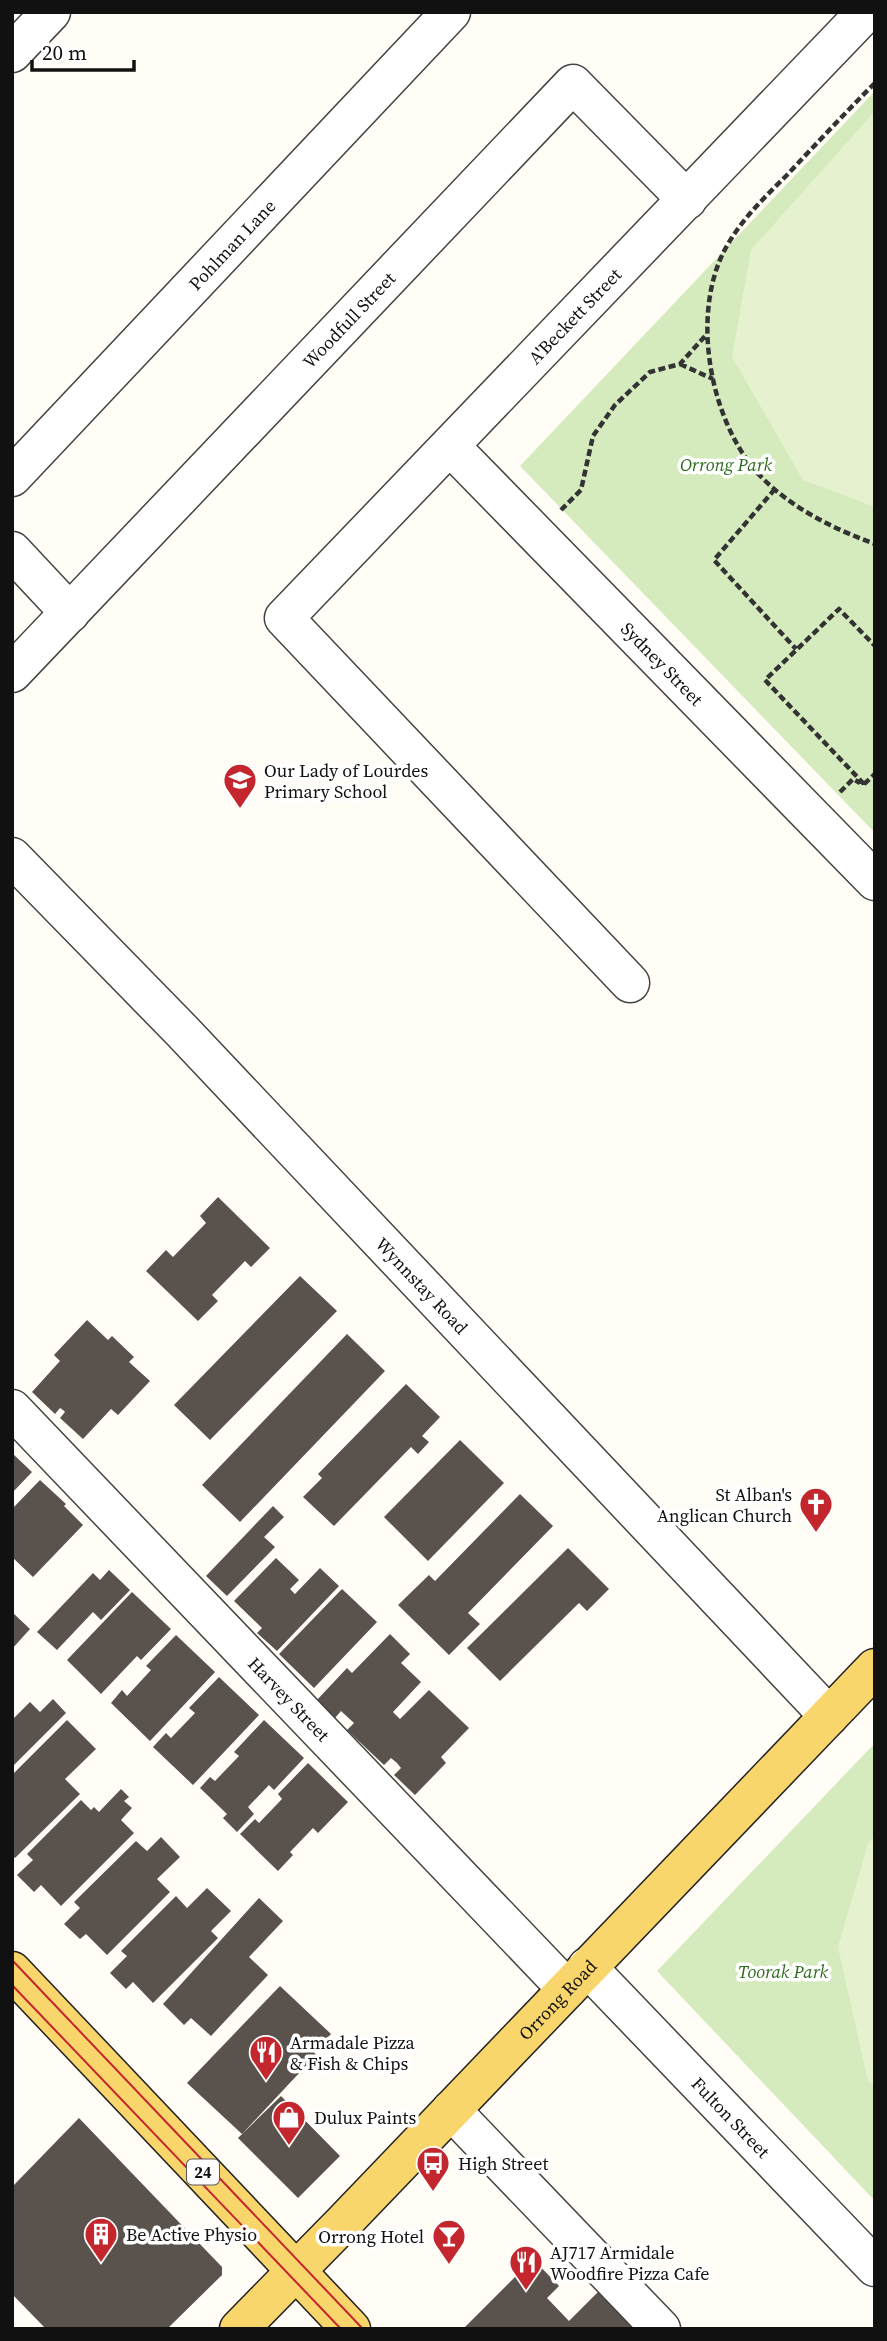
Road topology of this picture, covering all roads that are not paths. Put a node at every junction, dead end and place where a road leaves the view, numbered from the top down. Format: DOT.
graph roads {
  1 [pos="51,12"];
  2 [pos="451,12"];
  3 [pos="866,12"];
  4 [pos="12,53"];
  5 [pos="687,200"];
  6 [pos="450,446"];
  7 [pos="12,477"];
  8 [pos="12,551"];
  9 [pos="70,613"];
  10 [pos="12,673"];
  11 [pos="12,857"];
  12 [pos="875,881"];
  13 [pos="631,983"];
  14 [pos="12,1409"];
  15 [pos="875,1668"];
  16 [pos="829,1716"];
  17 [pos="12,1972"];
  18 [pos="577,1978"];
  19 [pos="451,2110"];
  20 [pos="875,2267"];
  21 [pos="296,2271"];
  22 [pos="239,2329"];
  23 [pos="351,2329"];
  24 [pos="662,2329"];
  1 -- 4 [label="street"];
  2 -- 7 [label="street, Pohlman Lane"];
  3 -- 5 [label="street, A'Beckett Street"];
  5 -- 6 [label="street, A'Beckett Street"];
  5 -- 9 [label="street, Woodfull Street"];
  6 -- 12 [label="street, Sydney Street"];
  6 -- 13 [label="street, A'Beckett Street"];
  8 -- 9 [label="street"];
  9 -- 10 [label="street, Woodfull Street"];
  11 -- 16 [label="street, Wynnstay Road"];
  14 -- 18 [label="street, Harvey Street"];
  15 -- 16 [label="main road, Orrong Road"];
  16 -- 18 [label="main road, Orrong Road"];
  17 -- 21 [label="main road, 24"];
  18 -- 19 [label="main road, Orrong Road"];
  18 -- 20 [label="street, Fulton Street"];
  19 -- 21 [label="main road, Orrong Road"];
  19 -- 24 [label="street"];
  21 -- 22 [label="main road, Orrong Road"];
  21 -- 23 [label="main road, 24"];
}
